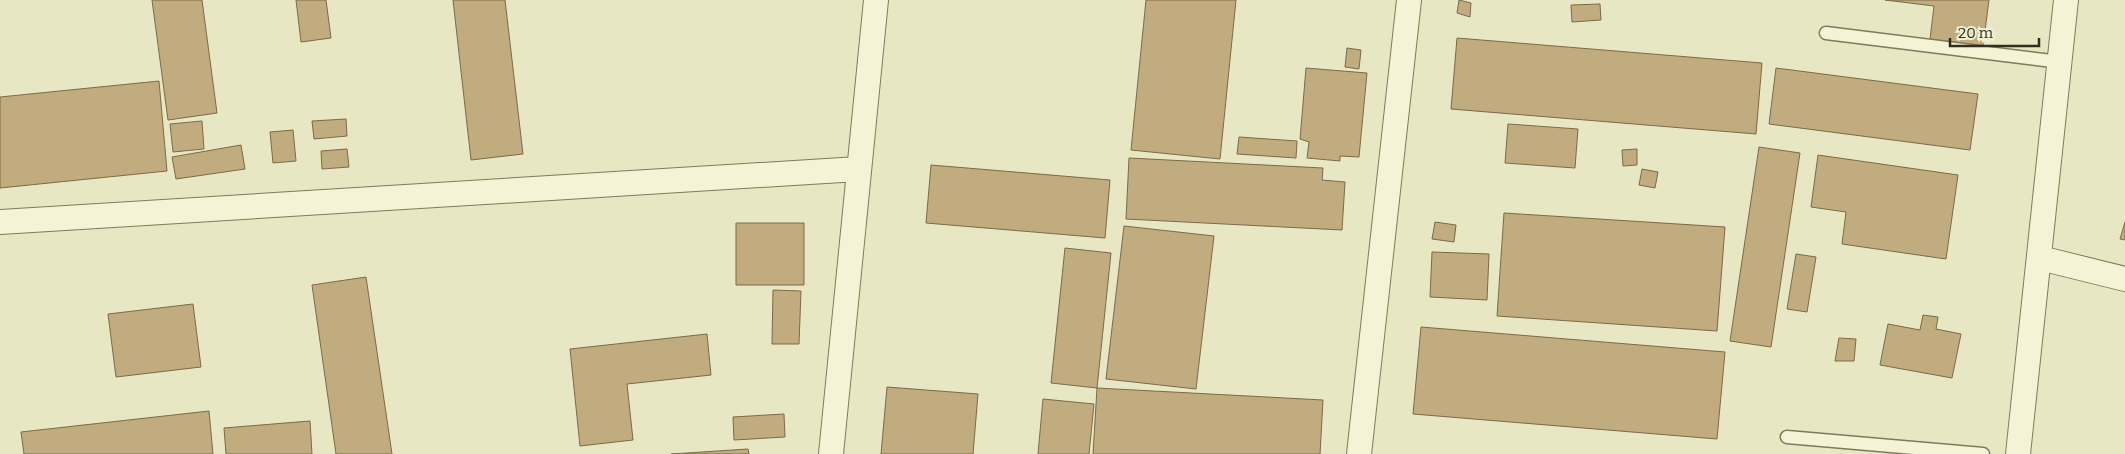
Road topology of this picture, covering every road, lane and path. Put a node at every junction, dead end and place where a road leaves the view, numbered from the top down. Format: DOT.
graph roads {
  1 [pos="876,0"];
  2 [pos="1409,0"];
  3 [pos="2066,0"];
  4 [pos="1826,33"];
  5 [pos="2060,62"];
  6 [pos="858,169"];
  7 [pos="0,222"];
  8 [pos="2040,258"];
  9 [pos="2125,279"];
  10 [pos="1787,437"];
  11 [pos="831,454"];
  12 [pos="1359,454"];
  13 [pos="1983,454"];
  14 [pos="2018,454"];
  1 -- 6 [label="street"];
  2 -- 12 [label="street"];
  3 -- 5 [label="street"];
  4 -- 5 [label="lane"];
  5 -- 8 [label="street"];
  6 -- 7 [label="street"];
  6 -- 11 [label="street"];
  8 -- 9 [label="street"];
  8 -- 14 [label="street"];
  10 -- 13 [label="lane"];
}
